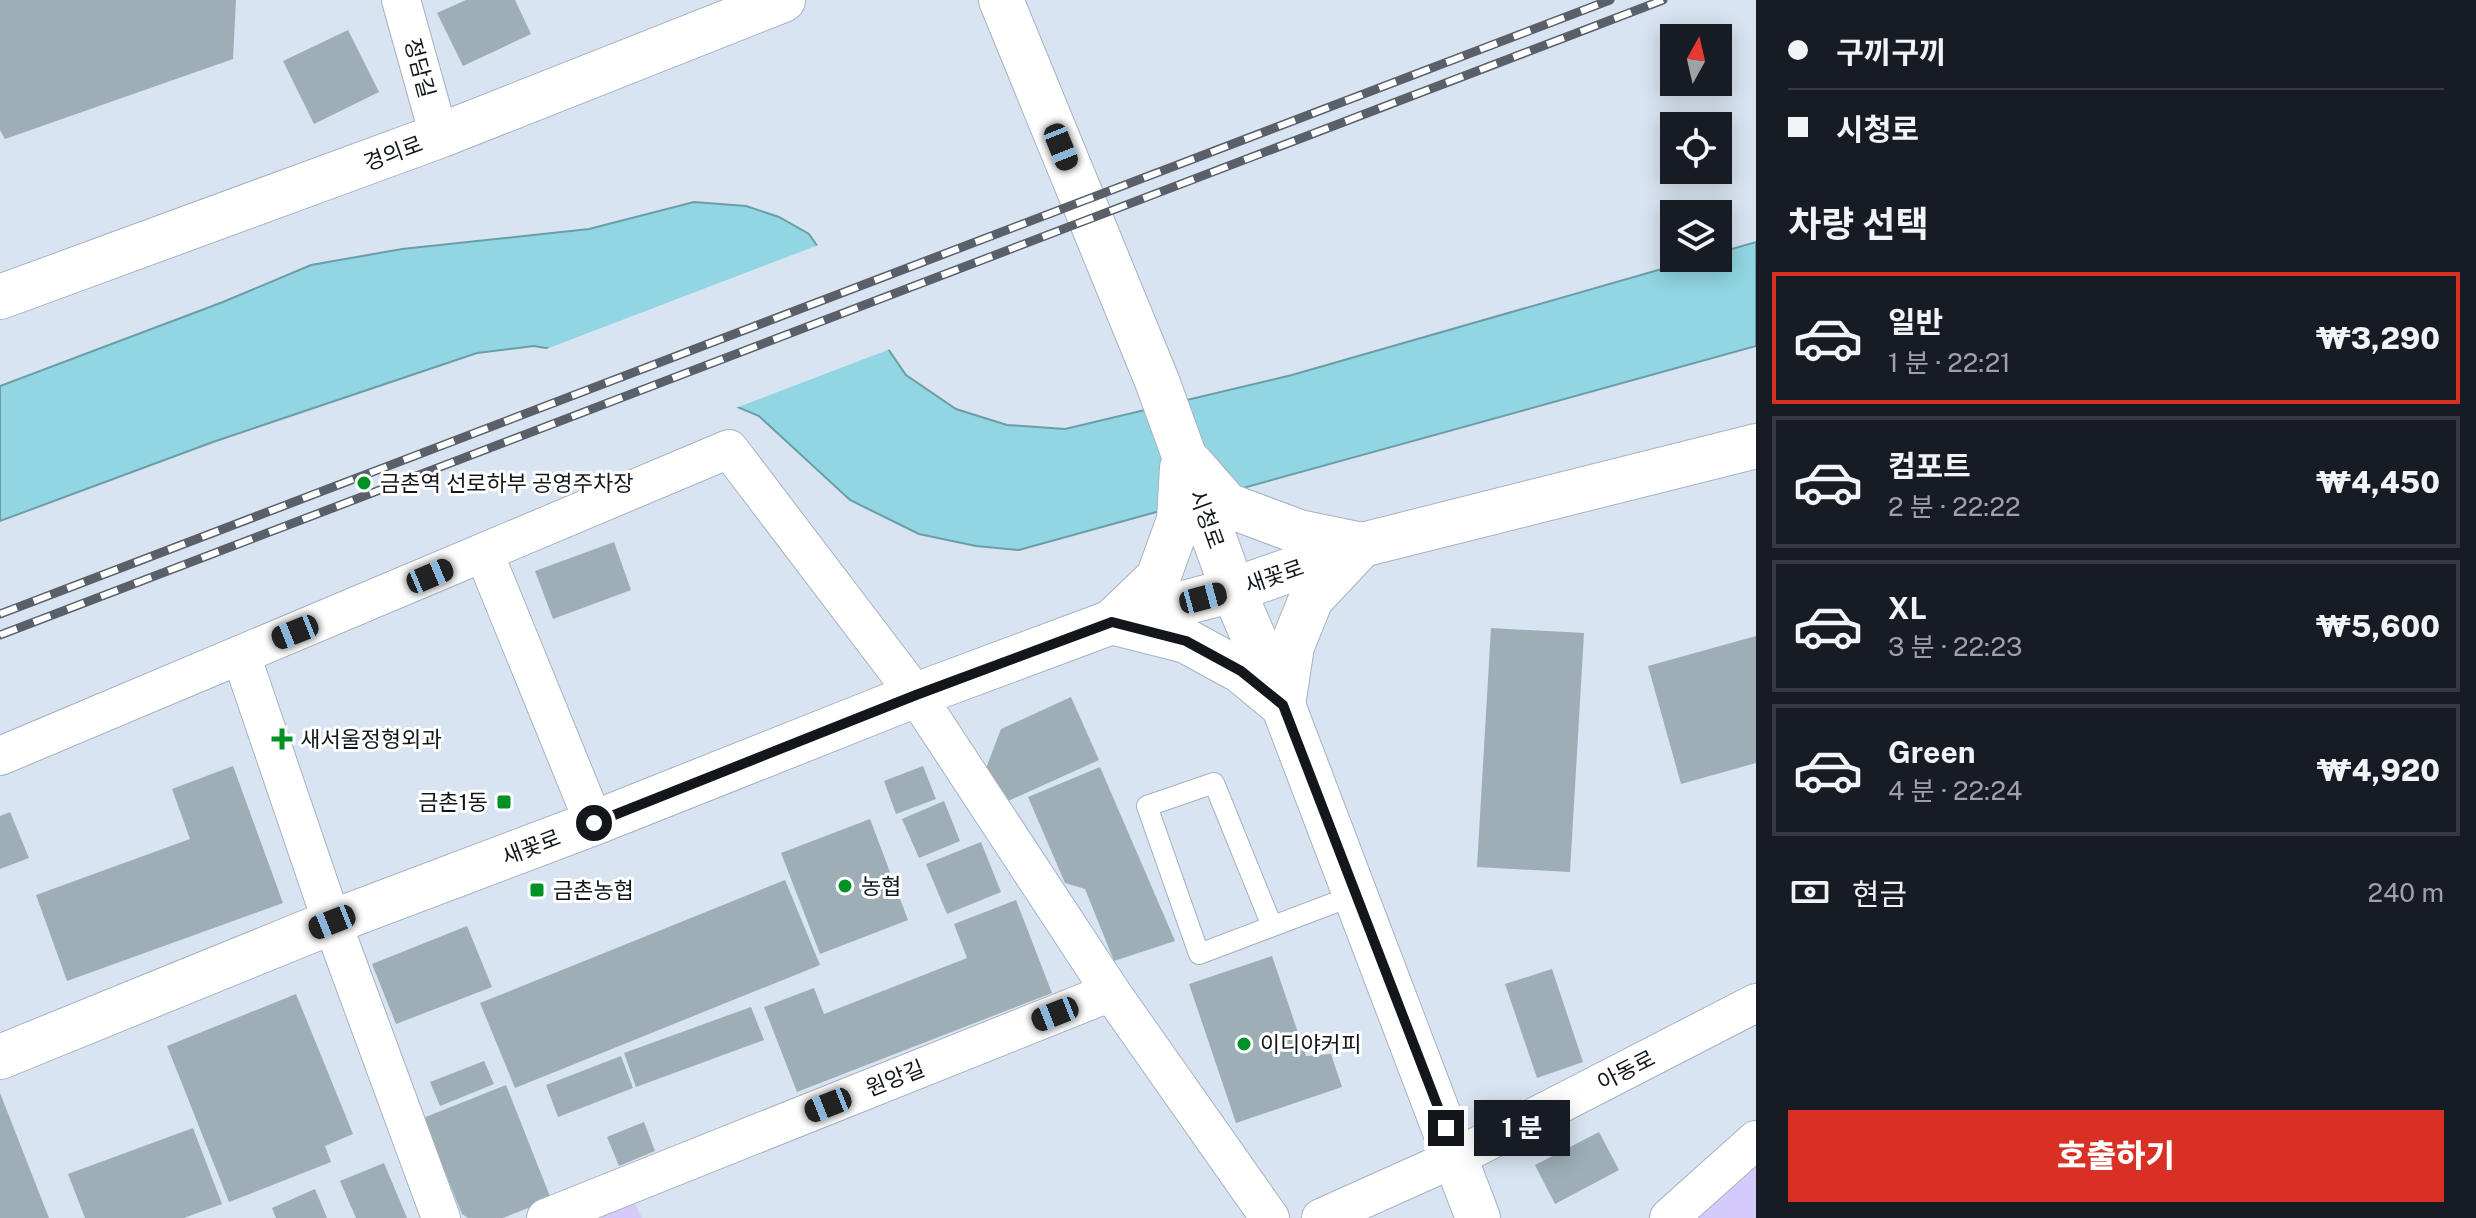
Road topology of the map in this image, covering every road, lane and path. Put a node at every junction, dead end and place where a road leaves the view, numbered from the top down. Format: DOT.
graph roads {
  1 [pos="401,0"];
  2 [pos="783,0"];
  3 [pos="1001,0"];
  4 [pos="439,136"];
  5 [pos="0,297"];
  6 [pos="1756,446"];
  7 [pos="1203,512"];
  8 [pos="1362,545"];
  9 [pos="484,553"];
  10 [pos="1233,590"];
  11 [pos="1112,622"];
  12 [pos="241,655"];
  13 [pos="916,695"];
  14 [pos="1283,705"];
  15 [pos="0,756"];
  16 [pos="594,823"];
  17 [pos="1355,895"];
  18 [pos="332,922"];
  19 [pos="1272,926"];
  20 [pos="1111,992"];
  21 [pos="1756,1003"];
  22 [pos="0,1057"];
  23 [pos="1756,1140"];
  24 [pos="1457,1157"];
  25 [pos="441,1218"];
  26 [pos="546,1218"];
  27 [pos="1270,1218"];
  28 [pos="1321,1218"];
  29 [pos="1478,1218"];
  30 [pos="1669,1218"];
  1 -- 4 [label="street, 정담길"];
  2 -- 4 [label="street, 경의로"];
  3 -- 7 [label="street, 시청로"];
  4 -- 5 [label="street, 경의로"];
  6 -- 8 [label="street, 새꽃로"];
  7 -- 8 [label="street"];
  7 -- 10 [label="street, 시청로"];
  7 -- 11 [label="street"];
  8 -- 10 [label="street, 새꽃로"];
  8 -- 14 [label="street"];
  9 -- 12 [label="street"];
  9 -- 13 [label="street"];
  9 -- 16 [label="street"];
  10 -- 11 [label="street, 새꽃로"];
  10 -- 14 [label="street, 시청로"];
  11 -- 13 [label="street, 새꽃로"];
  11 -- 14 [label="street"];
  12 -- 15 [label="street"];
  12 -- 18 [label="street"];
  13 -- 16 [label="street, 새꽃로"];
  13 -- 20 [label="street"];
  14 -- 17 [label="street, 시청로"];
  16 -- 18 [label="street, 새꽃로"];
  17 -- 19 [label="lane"];
  17 -- 24 [label="street, 시청로"];
  18 -- 22 [label="street, 새꽃로"];
  18 -- 25 [label="street"];
  19 -- 19 [label="lane"];
  20 -- 26 [label="street, 원앙길"];
  20 -- 27 [label="street"];
  21 -- 24 [label="street, 아동로"];
  23 -- 30 [label="street"];
  24 -- 28 [label="street, 아동로"];
  24 -- 29 [label="street, 시청로"];
}
